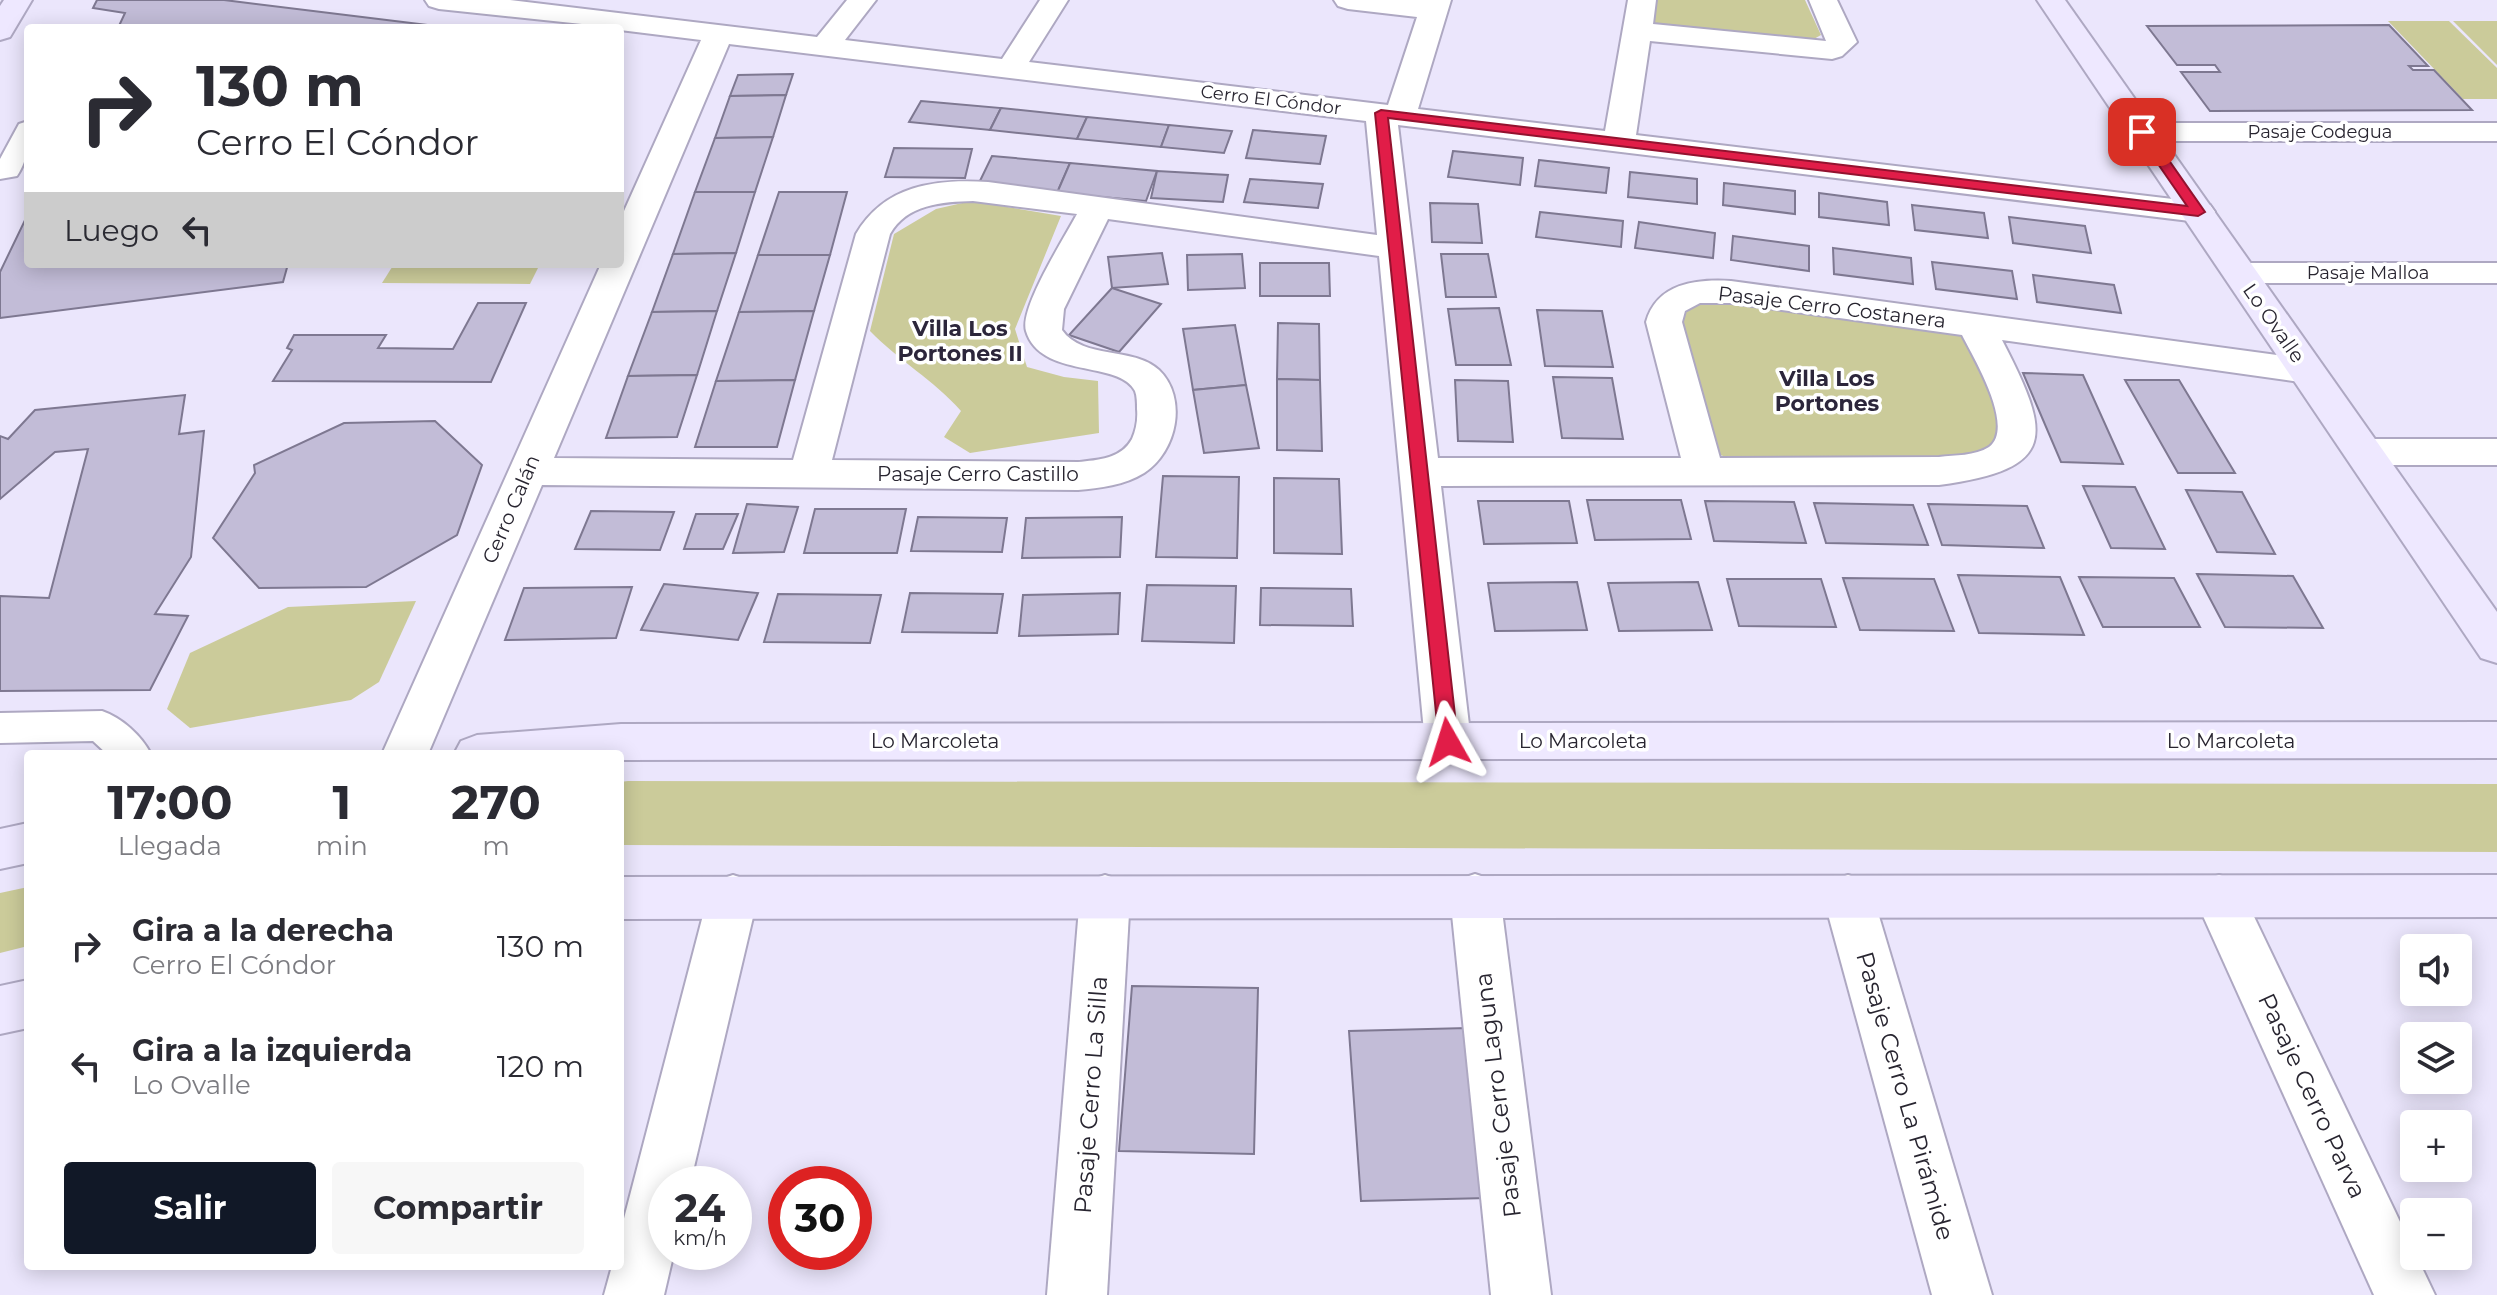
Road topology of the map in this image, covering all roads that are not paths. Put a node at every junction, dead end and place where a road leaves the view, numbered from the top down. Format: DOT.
graph roads {
  1 [pos="18,0"];
  2 [pos="439,0"];
  3 [pos="686,0"];
  4 [pos="862,0"];
  5 [pos="1054,0"];
  6 [pos="1348,0"];
  7 [pos="1642,0"];
  8 [pos="1823,0"];
  9 [pos="2051,0"];
  10 [pos="506,4"];
  11 [pos="1436,6"];
  12 [pos="660,27"];
  13 [pos="0,31"];
  14 [pos="1637,31"];
  15 [pos="718,34"];
  16 [pos="824,47"];
  17 [pos="1010,69"];
  18 [pos="1391,115"];
  19 [pos="2142,132"];
  20 [pos="2497,132"];
  21 [pos="24,137"];
  22 [pos="1619,142"];
  23 [pos="0,171"];
  24 [pos="1097,207"];
  25 [pos="2198,212"];
  26 [pos="1396,248"];
  27 [pos="624,250"];
  28 [pos="616,268"];
  29 [pos="2240,273"];
  30 [pos="2497,273"];
  31 [pos="1976,326"];
  32 [pos="2307,371"];
  33 [pos="2364,452"];
  34 [pos="2497,452"];
  35 [pos="528,471"];
  36 [pos="1704,471"];
  37 [pos="1419,472"];
  38 [pos="809,473"];
  39 [pos="2497,646"];
  40 [pos="0,728"];
  41 [pos="2497,740"];
  42 [pos="1448,742"];
  43 [pos="128,750"];
  44 [pos="407,750"];
  45 [pos="535,750"];
  46 [pos="24,844"];
  47 [pos="0,849"];
  48 [pos="1475,895"];
  49 [pos="733,896"];
  50 [pos="1105,896"];
  51 [pos="1848,896"];
  52 [pos="2219,896"];
  53 [pos="2497,896"];
  54 [pos="624,898"];
  55 [pos="24,1005"];
  56 [pos="0,1010"];
  57 [pos="634,1295"];
  58 [pos="1077,1295"];
  59 [pos="1521,1295"];
  60 [pos="1962,1295"];
  61 [pos="2405,1295"];
  1 -- 13 [label="main road"];
  2 -- 10 [label="street, Cerro El Cóndor"];
  3 -- 12 [label="street"];
  4 -- 16 [label="street"];
  5 -- 17 [label="street"];
  6 -- 11 [label="street"];
  7 -- 14 [label="street"];
  8 -- 14 [label="street"];
  9 -- 19 [label="main road, Lo Ovalle"];
  10 -- 12 [label="street, Cerro El Cóndor"];
  11 -- 18 [label="street"];
  12 -- 15 [label="street, Cerro El Cóndor"];
  14 -- 22 [label="street"];
  15 -- 16 [label="street, Cerro El Cóndor"];
  15 -- 27 [label="street, Cerro Calán"];
  16 -- 17 [label="street, Cerro El Cóndor"];
  17 -- 18 [label="street, Cerro El Cóndor"];
  18 -- 22 [label="street, Cerro El Cóndor"];
  18 -- 26 [label="street"];
  19 -- 20 [label="street, Pasaje Codegua"];
  19 -- 25 [label="main road, Lo Ovalle"];
  21 -- 23 [label="lane"];
  22 -- 25 [label="street, Cerro El Cóndor"];
  24 -- 26 [label="street"];
  24 -- 38 [label="street"];
  24 -- 38 [label="street, Pasaje Cerro Castillo"];
  25 -- 29 [label="main road, Lo Ovalle"];
  26 -- 37 [label="street"];
  28 -- 35 [label="street, Cerro Calán"];
  29 -- 30 [label="street, Pasaje Malloa"];
  29 -- 32 [label="main road, Lo Ovalle"];
  31 -- 32 [label="street, Pasaje Cerro Costanera"];
  31 -- 36 [label="street"];
  31 -- 36 [label="street, Pasaje Cerro Costanera"];
  32 -- 33 [label="main road, Lo Ovalle"];
  33 -- 34 [label="street"];
  33 -- 39 [label="main road, Lo Ovalle"];
  35 -- 38 [label="street, Pasaje Cerro Castillo"];
  35 -- 44 [label="street, Cerro Calán"];
  36 -- 37 [label="street"];
  37 -- 42 [label="street"];
  40 -- 43 [label="lane"];
  41 -- 42 [label="main road, Lo Marcoleta"];
  42 -- 45 [label="main road, Lo Marcoleta"];
  46 -- 47 [label="main road"];
  48 -- 50 [label="main road"];
  48 -- 51 [label="main road"];
  48 -- 59 [label="street, Pasaje Cerro Laguna"];
  49 -- 50 [label="main road"];
  49 -- 54 [label="main road"];
  49 -- 57 [label="street"];
  50 -- 58 [label="street, Pasaje Cerro La Silla"];
  51 -- 52 [label="main road"];
  51 -- 60 [label="street, Pasaje Cerro La Pirámide"];
  52 -- 53 [label="main road"];
  52 -- 61 [label="street, Pasaje Cerro Parva"];
  55 -- 56 [label="main road"];
}
